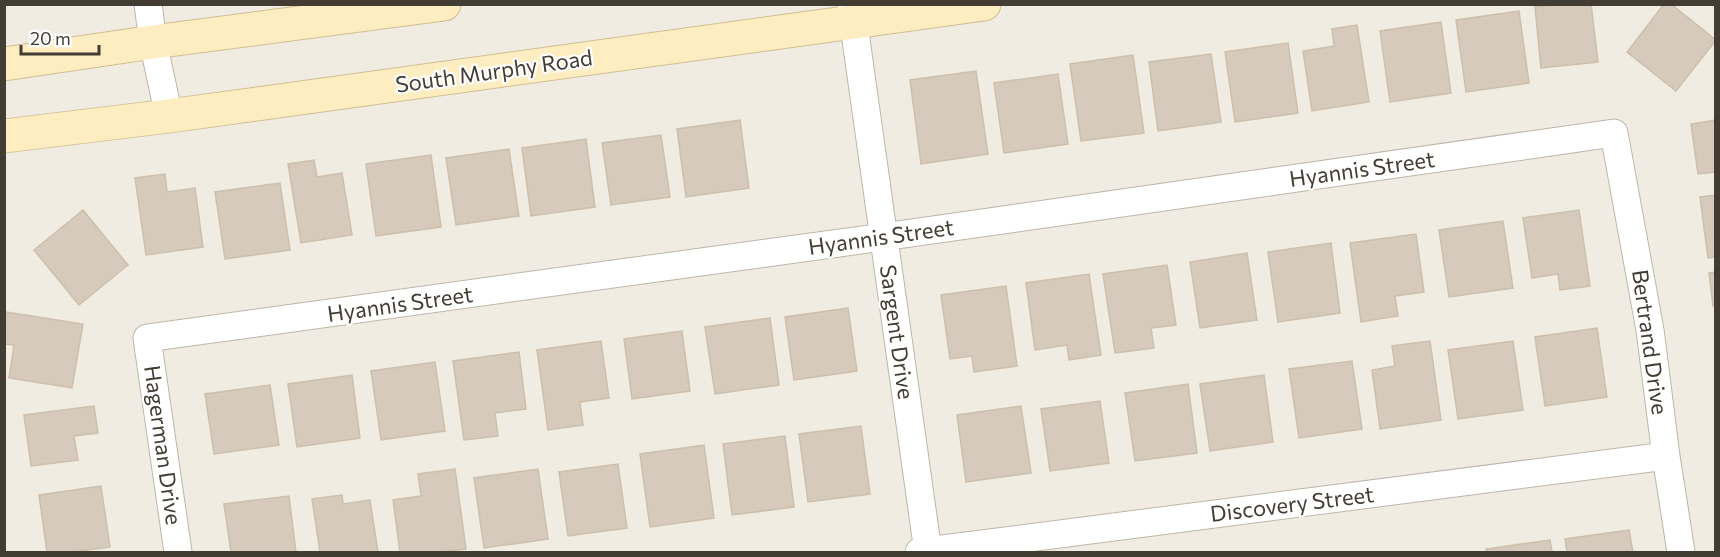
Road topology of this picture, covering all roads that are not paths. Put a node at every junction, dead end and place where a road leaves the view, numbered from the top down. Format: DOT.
graph roads {
  1 [pos="148,4"];
  2 [pos="444,4"];
  3 [pos="984,4"];
  4 [pos="853,13"];
  5 [pos="153,42"];
  6 [pos="4,64"];
  7 [pos="169,116"];
  8 [pos="1614,133"];
  9 [pos="4,136"];
  10 [pos="883,237"];
  11 [pos="147,338"];
  12 [pos="1666,456"];
  13 [pos="178,552"];
  14 [pos="925,552"];
  15 [pos="1681,552"];
  1 -- 5 [label="street"];
  2 -- 5 [label="main road"];
  3 -- 4 [label="main road, South Murphy Road"];
  4 -- 7 [label="main road, South Murphy Road"];
  4 -- 10 [label="street, Sargent Drive"];
  5 -- 6 [label="main road"];
  5 -- 7 [label="street"];
  7 -- 9 [label="main road, South Murphy Road"];
  8 -- 10 [label="street, Hyannis Street"];
  8 -- 12 [label="street, Bertrand Drive"];
  10 -- 11 [label="street, Hyannis Street"];
  10 -- 14 [label="street, Sargent Drive"];
  11 -- 13 [label="street, Hagerman Drive"];
  12 -- 14 [label="street, Discovery Street"];
  12 -- 15 [label="street, Bertrand Drive"];
}
